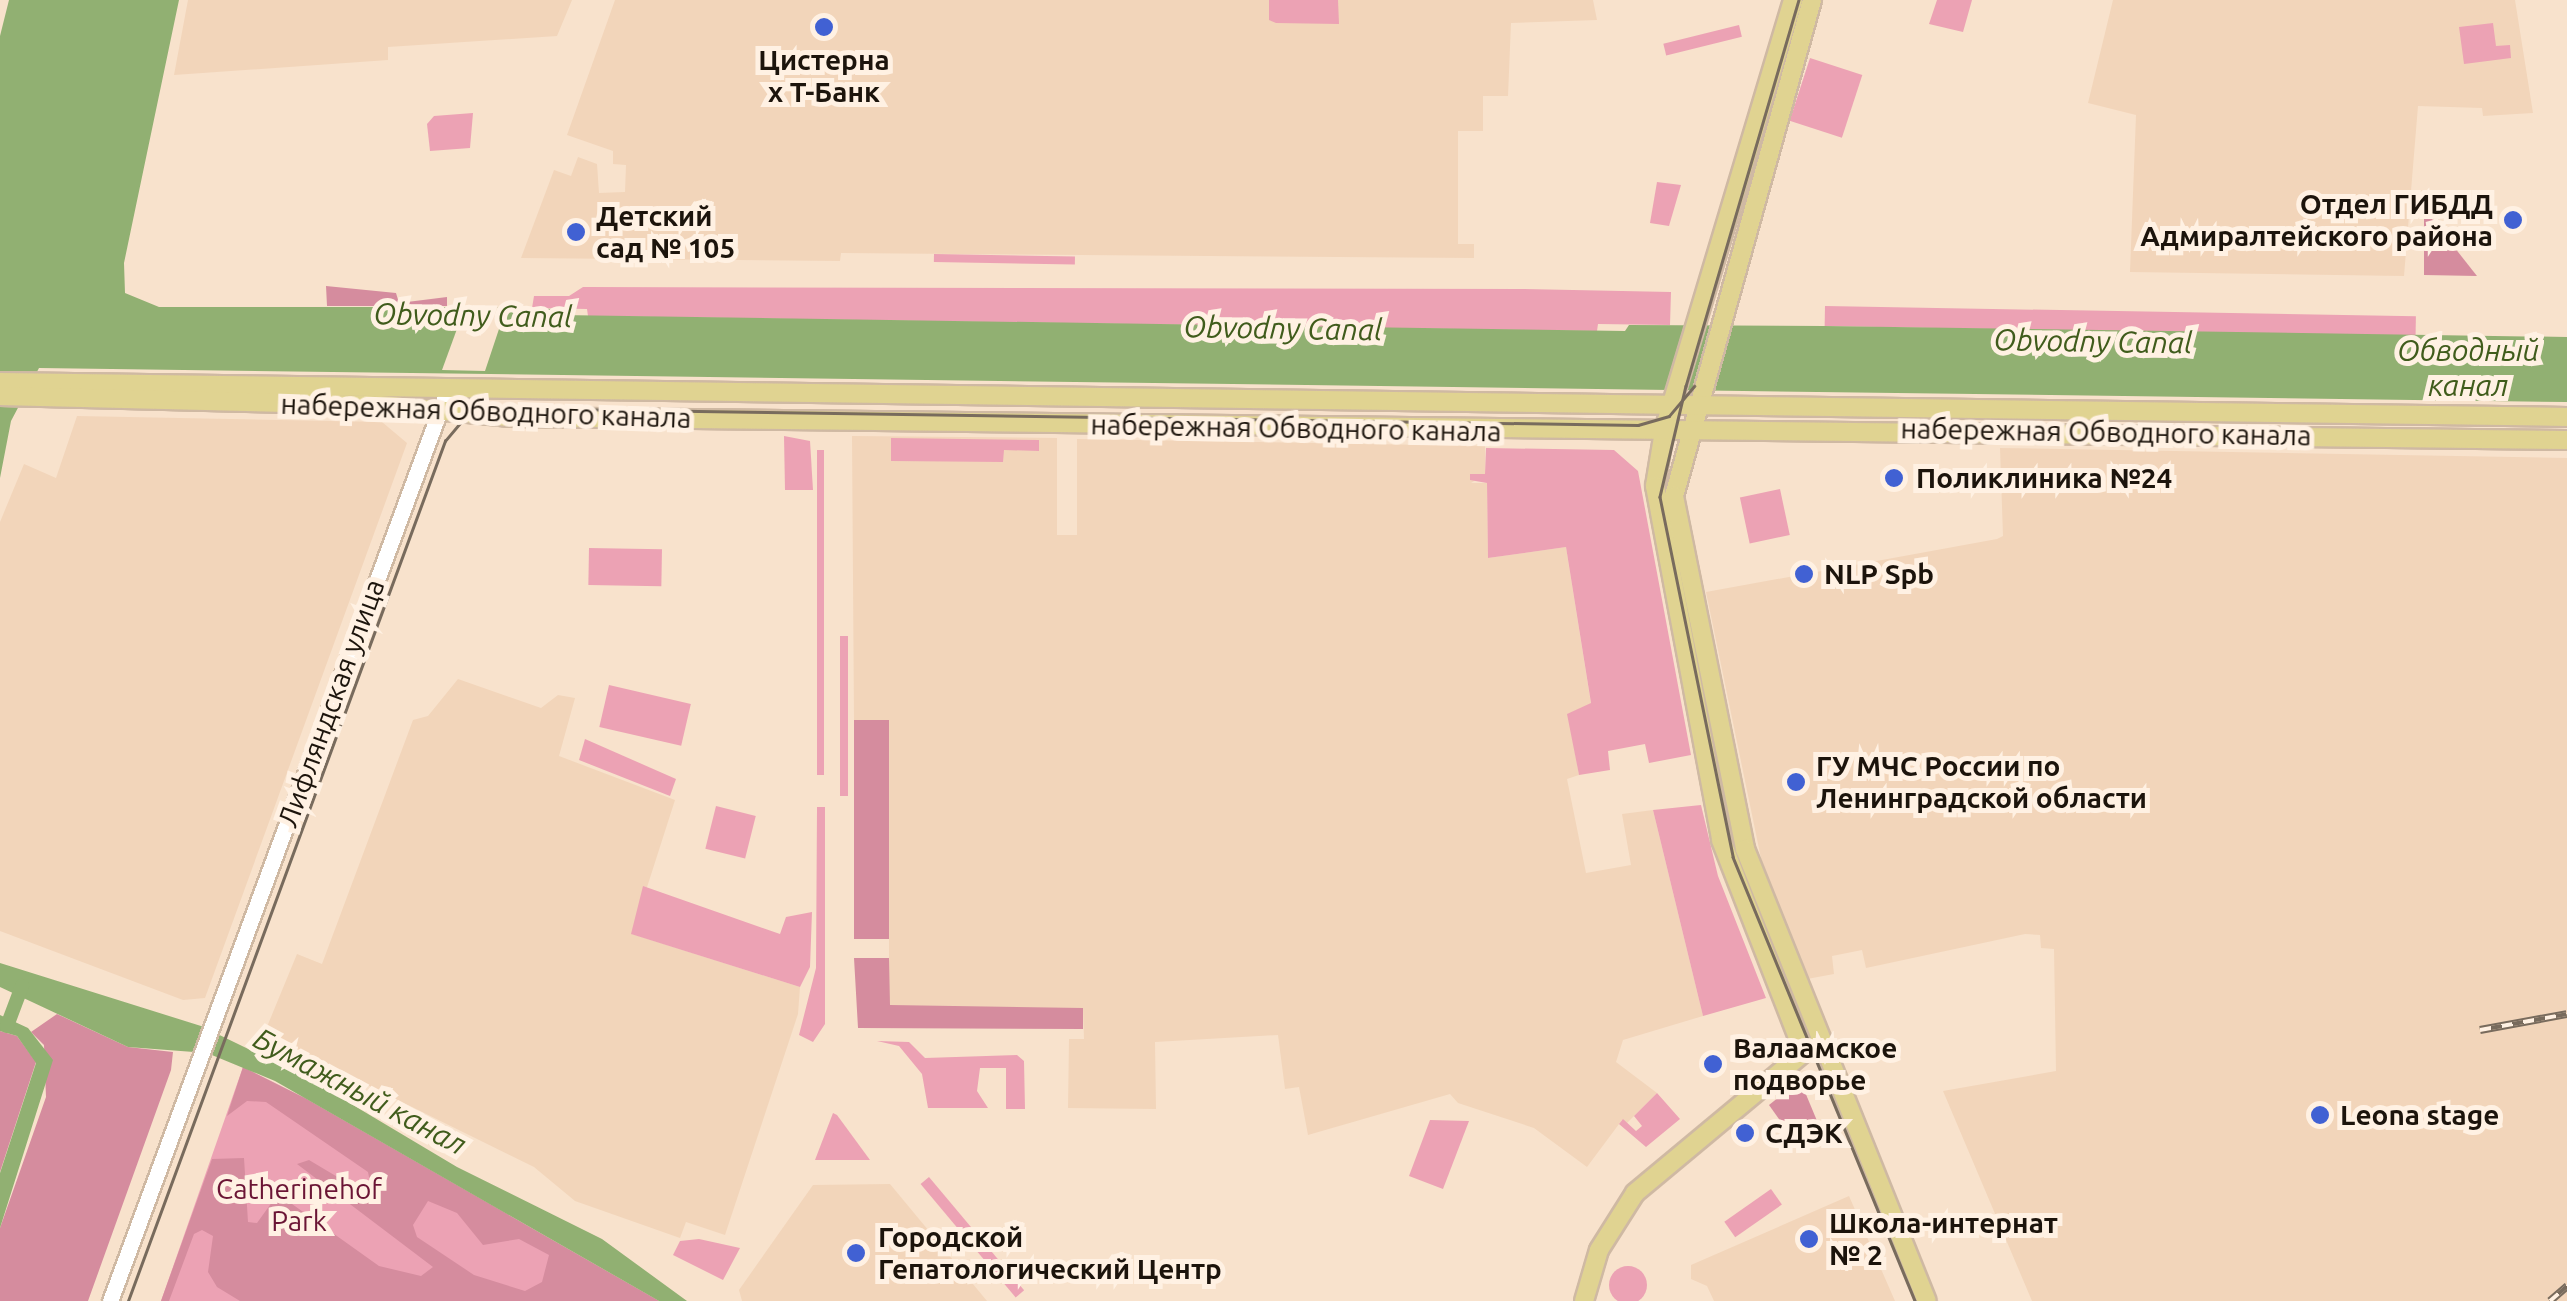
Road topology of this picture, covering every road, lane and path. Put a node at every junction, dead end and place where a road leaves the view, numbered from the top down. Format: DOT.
graph roads {
  1 [pos="1793,0"];
  2 [pos="1812,0"];
  3 [pos="0,382"];
  4 [pos="30,391"];
  5 [pos="447,391"];
  6 [pos="0,396"];
  7 [pos="1672,407"];
  8 [pos="1695,407"];
  9 [pos="439,410"];
  10 [pos="2567,417"];
  11 [pos="1689,429"];
  12 [pos="1664,431"];
  13 [pos="2567,440"];
  14 [pos="1812,1046"];
  15 [pos="110,1301"];
  16 [pos="1584,1301"];
  17 [pos="1927,1301"];
  1 -- 7 [label="main road"];
  2 -- 8 [label="main road"];
  3 -- 4 [label="main road"];
  4 -- 5 [label="main road, набережная Обводного канала"];
  4 -- 6 [label="main road"];
  4 -- 9 [label="main road, набережная Обводного канала"];
  5 -- 7 [label="main road, набережная Обводного канала"];
  5 -- 9 [label="main road, Лифляндская улица"];
  7 -- 8 [label="main road, набережная Обводного канала"];
  7 -- 12 [label="main road"];
  8 -- 10 [label="main road, набережная Обводного канала"];
  8 -- 11 [label="main road"];
  9 -- 12 [label="main road, набережная Обводного канала"];
  9 -- 15 [label="main road, Лифляндская улица"];
  11 -- 12 [label="main road, набережная Обводного канала"];
  11 -- 13 [label="main road, набережная Обводного канала"];
  11 -- 14 [label="main road"];
  12 -- 14 [label="main road"];
  14 -- 16 [label="main road"];
  14 -- 17 [label="main road"];
}
